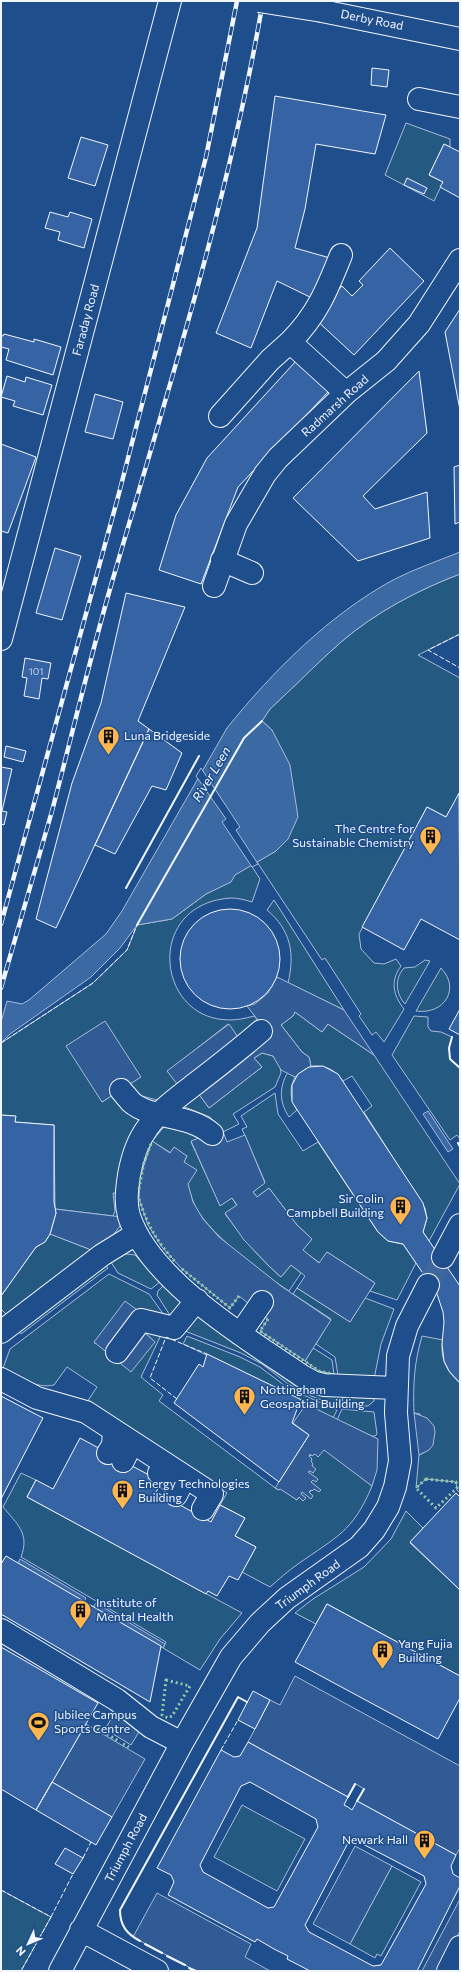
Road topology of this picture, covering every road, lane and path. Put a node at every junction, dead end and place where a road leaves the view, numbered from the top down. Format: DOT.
graph roads {
  1 [pos="170,1"];
  2 [pos="259,1"];
  3 [pos="460,39"];
  4 [pos="419,99"];
  5 [pos="460,107"];
  6 [pos="341,255"];
  7 [pos="460,260"];
  8 [pos="290,342"];
  9 [pos="346,393"];
  10 [pos="220,416"];
  11 [pos="222,560"];
  12 [pos="252,574"];
  13 [pos="214,586"];
  14 [pos="4,612"];
  15 [pos="1,639"];
  16 [pos="261,1031"];
  17 [pos="121,1090"];
  18 [pos="160,1113"];
  19 [pos="212,1134"];
  20 [pos="460,1225"];
  21 [pos="136,1234"];
  22 [pos="443,1257"];
  23 [pos="428,1285"];
  24 [pos="197,1300"];
  25 [pos="262,1302"];
  26 [pos="1,1332"];
  27 [pos="240,1334"];
  28 [pos="117,1352"];
  29 [pos="1,1379"];
  30 [pos="395,1388"];
  31 [pos="153,1456"];
  32 [pos="176,1495"];
  33 [pos="204,1509"];
  34 [pos="1,1630"];
  35 [pos="182,1743"];
  36 [pos="81,1930"];
  37 [pos="460,1947"];
  38 [pos="60,1971"];
  39 [pos="157,1971"];
  40 [pos="448,1971"];
  1 -- 14 [label="street, Faraday Road"];
  2 -- 3 [label="street, Derby Road, bridge"];
  4 -- 5 [label="street"];
  6 -- 8 [label="street"];
  7 -- 9 [label="street, Radmarsh Road"];
  8 -- 9 [label="street"];
  8 -- 10 [label="street"];
  9 -- 11 [label="street, Radmarsh Road"];
  11 -- 12 [label="street"];
  11 -- 13 [label="street, Radmarsh Road"];
  14 -- 15 [label="street, Faraday Road"];
  16 -- 18 [label="street"];
  17 -- 18 [label="street"];
  18 -- 19 [label="street"];
  18 -- 21 [label="street"];
  20 -- 22 [label="street"];
  21 -- 24 [label="street"];
  21 -- 26 [label="street"];
  23 -- 30 [label="street, Triumph Road"];
  24 -- 27 [label="street"];
  24 -- 28 [label="street"];
  25 -- 27 [label="street"];
  27 -- 30 [label="street"];
  29 -- 31 [label="street"];
  30 -- 35 [label="street, Triumph Road"];
  31 -- 32 [label="street"];
  31 -- 33 [label="street"];
  34 -- 35 [label="street"];
  35 -- 36 [label="street, Triumph Road"];
  36 -- 38 [label="street, Triumph Road"];
  36 -- 39 [label="street"];
  37 -- 40 [label="street"];
}
